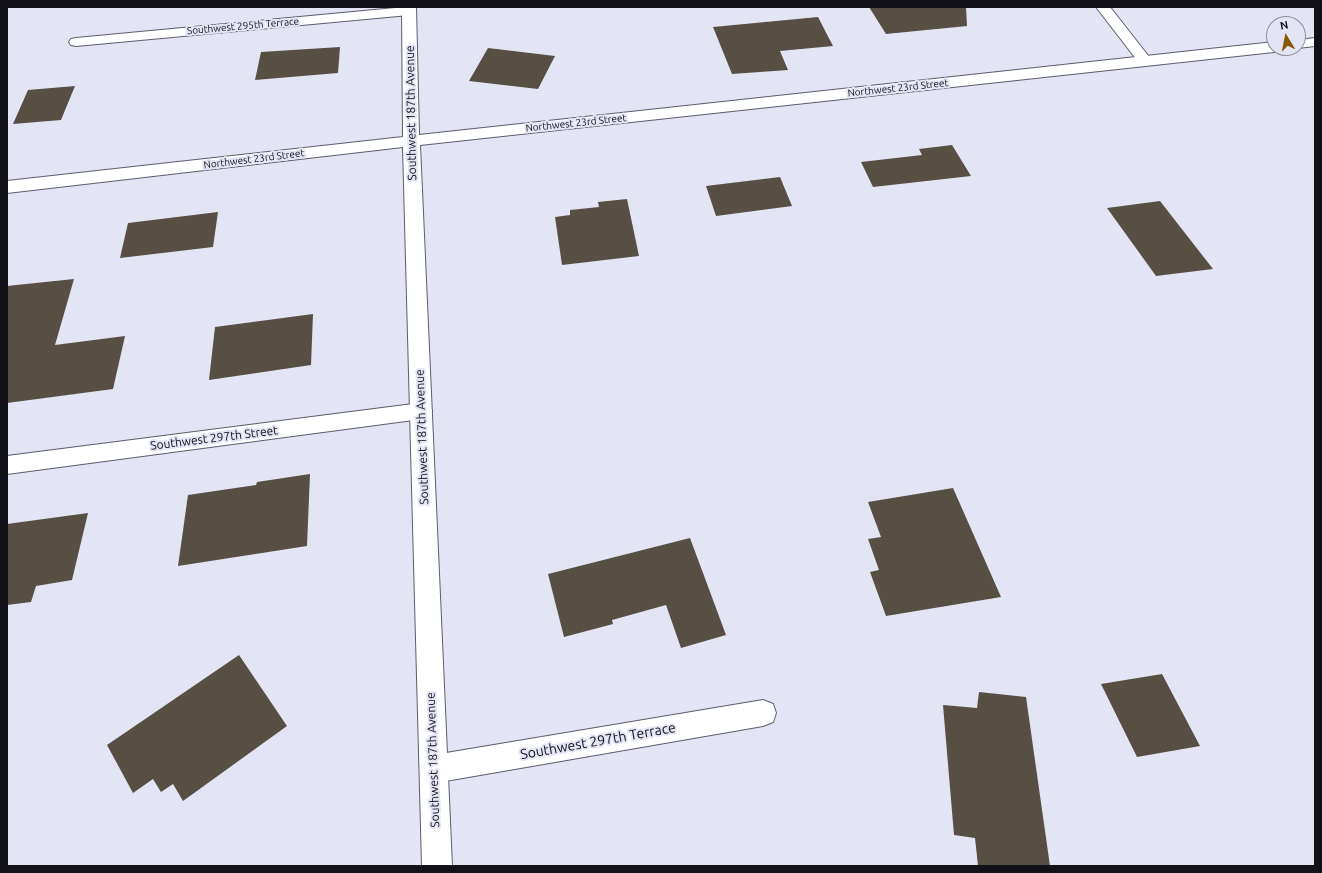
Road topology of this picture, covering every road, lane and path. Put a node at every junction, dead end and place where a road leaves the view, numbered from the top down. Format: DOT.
graph roads {
  1 [pos="1103,7"];
  2 [pos="409,9"];
  3 [pos="76,42"];
  4 [pos="1266,47"];
  5 [pos="1145,61"];
  6 [pos="411,140"];
  7 [pos="7,187"];
  8 [pos="421,411"];
  9 [pos="7,466"];
  10 [pos="763,713"];
  11 [pos="434,769"];
  12 [pos="437,866"];
  1 -- 5 [label="street"];
  2 -- 3 [label="street, Southwest 295th Terrace"];
  2 -- 6 [label="street, Southwest 187th Avenue"];
  4 -- 5 [label="street, Northwest 23rd Street"];
  5 -- 6 [label="street, Northwest 23rd Street"];
  6 -- 7 [label="street, Northwest 23rd Street"];
  6 -- 8 [label="street, Southwest 187th Avenue"];
  8 -- 9 [label="street, Southwest 297th Street"];
  8 -- 11 [label="street, Southwest 187th Avenue"];
  10 -- 11 [label="street, Southwest 297th Terrace"];
  11 -- 12 [label="street, Southwest 187th Avenue"];
}
